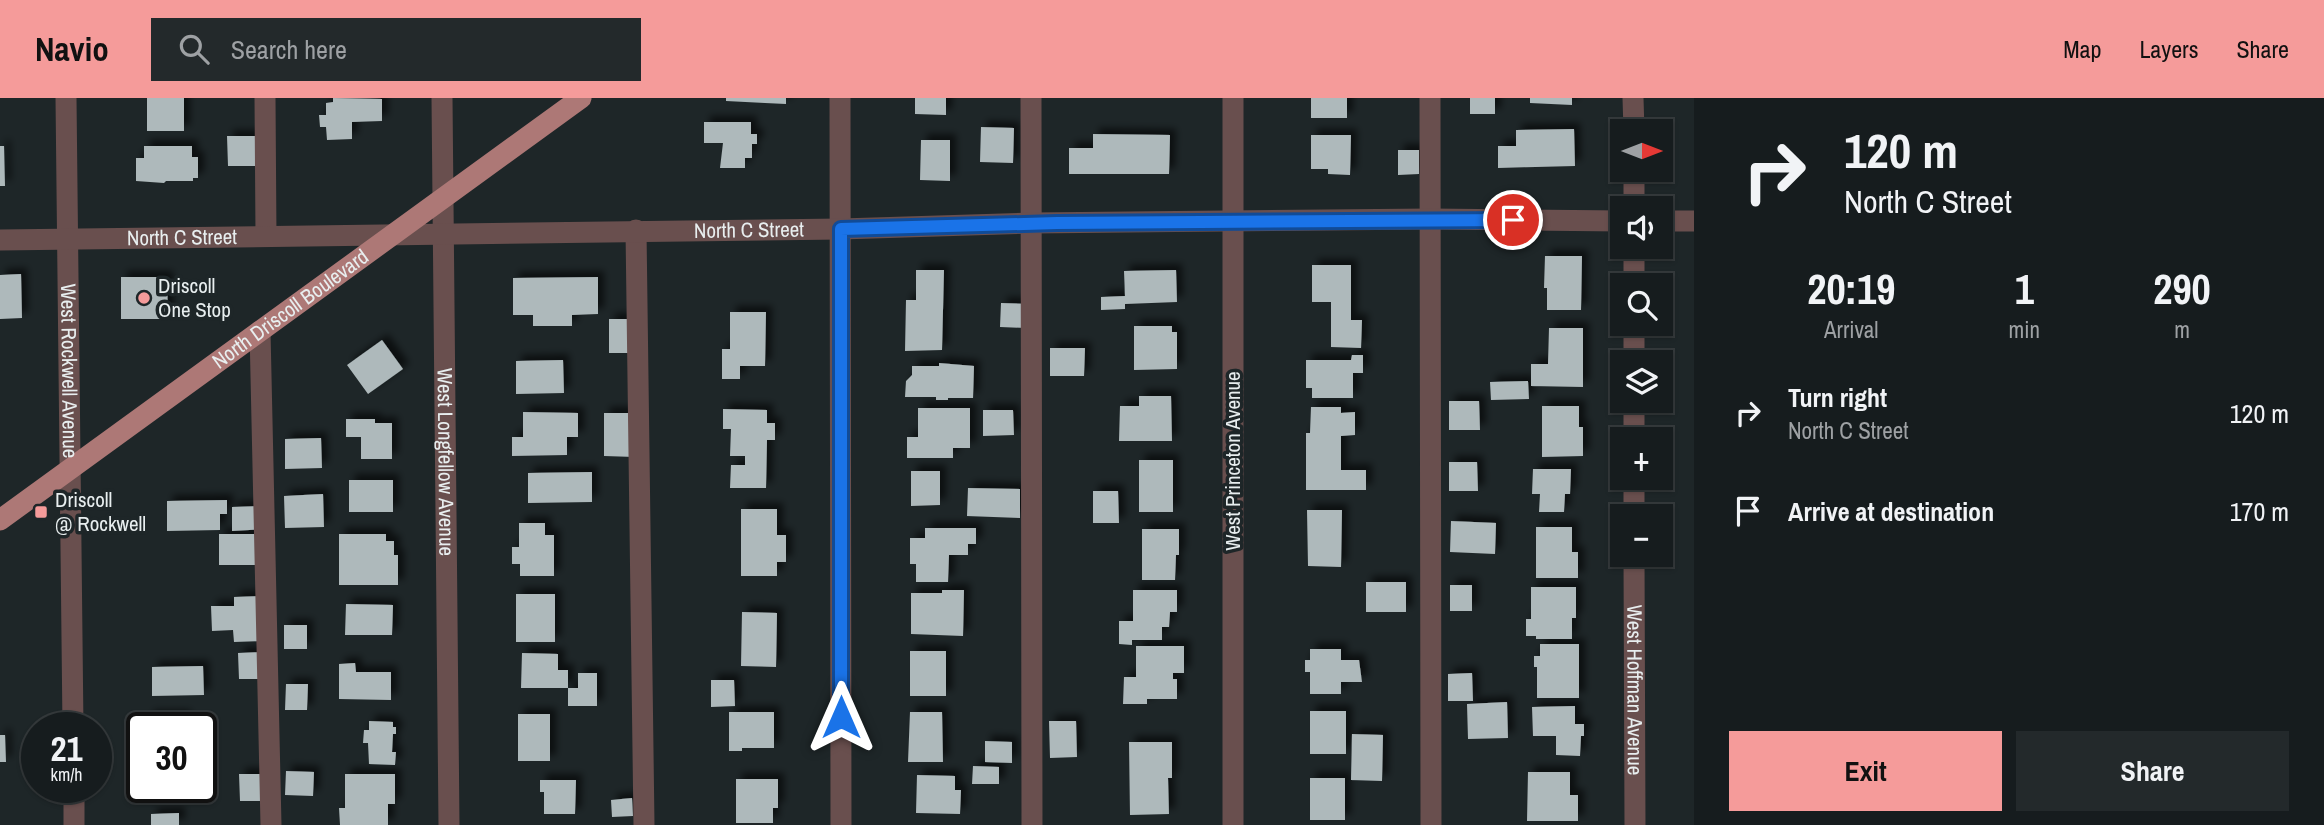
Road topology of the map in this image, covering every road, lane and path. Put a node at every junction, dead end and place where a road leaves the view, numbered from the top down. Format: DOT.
graph roads {
  1 [pos="66,98"];
  2 [pos="265,98"];
  3 [pos="442,98"];
  4 [pos="581,98"];
  5 [pos="840,98"];
  6 [pos="1031,98"];
  7 [pos="1233,98"];
  8 [pos="1430,98"];
  9 [pos="1633,98"];
  10 [pos="1634,119"];
  11 [pos="443,200"];
  12 [pos="1431,219"];
  13 [pos="1694,220"];
  14 [pos="1233,221"];
  15 [pos="1610,221"];
  16 [pos="1673,221"];
  17 [pos="1032,223"];
  18 [pos="841,229"];
  19 [pos="636,230"];
  20 [pos="444,233"];
  21 [pos="391,234"];
  22 [pos="266,236"];
  23 [pos="67,239"];
  24 [pos="0,240"];
  25 [pos="260,331"];
  26 [pos="70,469"];
  27 [pos="0,520"];
  28 [pos="1634,567"];
  29 [pos="73,712"];
  30 [pos="74,803"];
  31 [pos="74,825"];
  32 [pos="271,825"];
  33 [pos="449,825"];
  34 [pos="644,825"];
  35 [pos="841,825"];
  36 [pos="1032,825"];
  37 [pos="1233,825"];
  38 [pos="1431,825"];
  39 [pos="1634,825"];
  1 -- 23 [label="street, West Rockwell Avenue"];
  2 -- 22 [label="street"];
  3 -- 11 [label="street, West Longfellow Avenue"];
  4 -- 11 [label="main road, North Driscoll Boulevard"];
  5 -- 18 [label="street"];
  6 -- 17 [label="street"];
  7 -- 14 [label="street, West Princeton Avenue"];
  8 -- 12 [label="street"];
  9 -- 10 [label="street"];
  11 -- 20 [label="street, West Longfellow Avenue"];
  11 -- 21 [label="main road, North Driscoll Boulevard"];
  12 -- 14 [label="street, North C Street"];
  12 -- 15 [label="street, North C Street"];
  12 -- 38 [label="street"];
  13 -- 16 [label="street"];
  14 -- 17 [label="street, North C Street"];
  14 -- 37 [label="street, West Princeton Avenue"];
  17 -- 18 [label="street, North C Street"];
  17 -- 36 [label="street"];
  18 -- 19 [label="street, North C Street"];
  18 -- 35 [label="street"];
  19 -- 20 [label="street, North C Street"];
  19 -- 34 [label="street"];
  20 -- 21 [label="street, North C Street"];
  20 -- 33 [label="street, West Longfellow Avenue"];
  21 -- 22 [label="street, North C Street"];
  21 -- 25 [label="main road, North Driscoll Boulevard"];
  22 -- 23 [label="street, North C Street"];
  23 -- 24 [label="street, North C Street"];
  23 -- 26 [label="street, West Rockwell Avenue"];
  25 -- 26 [label="main road, North Driscoll Boulevard"];
  25 -- 32 [label="street"];
  26 -- 27 [label="main road, North Driscoll Boulevard"];
  26 -- 29 [label="street, West Rockwell Avenue"];
  28 -- 39 [label="street, West Hoffman Avenue"];
  30 -- 31 [label="street"];
}
